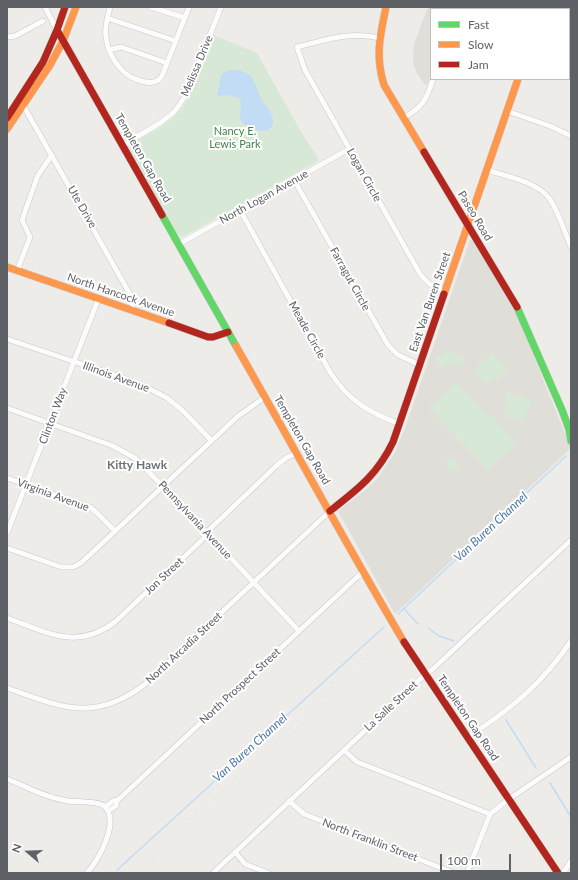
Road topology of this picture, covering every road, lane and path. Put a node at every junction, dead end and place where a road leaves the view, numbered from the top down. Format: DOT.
graph roads {
  1 [pos="45,7"];
  2 [pos="65,7"];
  3 [pos="76,7"];
  4 [pos="110,7"];
  5 [pos="151,7"];
  6 [pos="189,7"];
  7 [pos="221,7"];
  8 [pos="386,7"];
  9 [pos="108,18"];
  10 [pos="185,18"];
  11 [pos="43,21"];
  12 [pos="57,30"];
  13 [pos="7,37"];
  14 [pos="379,38"];
  15 [pos="64,41"];
  16 [pos="176,41"];
  17 [pos="109,50"];
  18 [pos="167,63"];
  19 [pos="434,80"];
  20 [pos="518,80"];
  21 [pos="23,105"];
  22 [pos="507,111"];
  23 [pos="7,118"];
  24 [pos="404,118"];
  25 [pos="7,129"];
  26 [pos="571,136"];
  27 [pos="123,144"];
  28 [pos="349,149"];
  29 [pos="52,155"];
  30 [pos="487,170"];
  31 [pos="294,180"];
  32 [pos="240,210"];
  33 [pos="468,226"];
  34 [pos="179,244"];
  35 [pos="571,247"];
  36 [pos="7,267"];
  37 [pos="17,270"];
  38 [pos="445,291"];
  39 [pos="98,300"];
  40 [pos="133,311"];
  41 [pos="228,332"];
  42 [pos="7,339"];
  43 [pos="74,362"];
  44 [pos="420,365"];
  45 [pos="265,396"];
  46 [pos="7,408"];
  47 [pos="50,424"];
  48 [pos="400,424"];
  49 [pos="569,424"];
  50 [pos="571,438"];
  51 [pos="211,440"];
  52 [pos="296,453"];
  53 [pos="7,478"];
  54 [pos="26,485"];
  55 [pos="163,486"];
  56 [pos="330,510"];
  57 [pos="115,531"];
  58 [pos="7,533"];
  59 [pos="207,533"];
  60 [pos="571,540"];
  61 [pos="7,548"];
  62 [pos="363,572"];
  63 [pos="254,583"];
  64 [pos="7,618"];
  65 [pos="299,631"];
  66 [pos="571,641"];
  67 [pos="425,675"];
  68 [pos="7,688"];
  69 [pos="468,737"];
  70 [pos="344,750"];
  71 [pos="571,757"];
  72 [pos="7,780"];
  73 [pos="509,799"];
  74 [pos="289,801"];
  75 [pos="106,809"];
  76 [pos="490,814"];
  77 [pos="235,852"];
  78 [pos="571,861"];
  79 [pos="87,873"];
  80 [pos="213,873"];
  81 [pos="268,873"];
  82 [pos="454,873"];
  83 [pos="467,873"];
  84 [pos="558,873"];
  85 [pos="563,873"];
  1 -- 12 [label="street, Templeton Gap Road"];
  2 -- 12 [label="street"];
  3 -- 15 [label="street"];
  4 -- 9 [label="street"];
  5 -- 10 [label="street"];
  6 -- 10 [label="street"];
  7 -- 27 [label="street, Melissa Drive"];
  8 -- 14 [label="street, Paseo Road"];
  9 -- 16 [label="street"];
  9 -- 17 [label="street"];
  10 -- 16 [label="street"];
  11 -- 13 [label="street"];
  12 -- 15 [label="street, Templeton Gap Road"];
  12 -- 23 [label="street"];
  14 -- 24 [label="street, Paseo Road"];
  14 -- 28 [label="street, Logan Circle"];
  15 -- 21 [label="street"];
  15 -- 27 [label="street, Templeton Gap Road"];
  16 -- 18 [label="street"];
  17 -- 18 [label="street"];
  17 -- 18 [label="street"];
  19 -- 24 [label="street"];
  20 -- 22 [label="street, East Van Buren Street"];
  21 -- 25 [label="street"];
  21 -- 29 [label="street, Ute Drive"];
  22 -- 26 [label="street"];
  22 -- 30 [label="street, East Van Buren Street"];
  24 -- 33 [label="street, Paseo Road"];
  27 -- 34 [label="street, Templeton Gap Road"];
  28 -- 31 [label="street, North Logan Avenue"];
  28 -- 38 [label="street, Logan Circle"];
  29 -- 37 [label="street"];
  29 -- 40 [label="street, Ute Drive"];
  30 -- 33 [label="street, East Van Buren Street"];
  30 -- 35 [label="street"];
  31 -- 32 [label="street, North Logan Avenue"];
  31 -- 44 [label="street, Farragut Circle"];
  32 -- 34 [label="street, North Logan Avenue"];
  32 -- 48 [label="street, Meade Circle"];
  33 -- 38 [label="street, East Van Buren Street"];
  33 -- 49 [label="street, Paseo Road"];
  34 -- 41 [label="street, Templeton Gap Road"];
  36 -- 37 [label="street, North Hancock Avenue"];
  37 -- 39 [label="street, North Hancock Avenue"];
  38 -- 44 [label="street, East Van Buren Street"];
  39 -- 40 [label="street, North Hancock Avenue"];
  39 -- 43 [label="street, Clinton Way"];
  40 -- 41 [label="street, North Hancock Avenue"];
  41 -- 45 [label="street, Templeton Gap Road"];
  42 -- 43 [label="street, Illinois Avenue"];
  43 -- 47 [label="street, Clinton Way"];
  43 -- 51 [label="street, Illinois Avenue"];
  44 -- 48 [label="street, East Van Buren Street"];
  45 -- 51 [label="street"];
  45 -- 52 [label="street, Templeton Gap Road"];
  46 -- 47 [label="street, Pennsylvania Avenue"];
  47 -- 54 [label="street, Clinton Way"];
  47 -- 55 [label="street, Pennsylvania Avenue"];
  48 -- 56 [label="street, East Van Buren Street"];
  49 -- 50 [label="street, Paseo Road"];
  51 -- 55 [label="street"];
  52 -- 56 [label="street, Templeton Gap Road"];
  52 -- 59 [label="street, Jon Street"];
  53 -- 54 [label="street, Virginia Avenue"];
  54 -- 57 [label="street, Virginia Avenue"];
  54 -- 58 [label="street, Clinton Way"];
  55 -- 57 [label="street"];
  55 -- 59 [label="street, Pennsylvania Avenue"];
  56 -- 62 [label="street, Templeton Gap Road"];
  56 -- 63 [label="street, North Arcadia Street"];
  57 -- 61 [label="street"];
  59 -- 63 [label="street, Pennsylvania Avenue"];
  59 -- 64 [label="street, Jon Street"];
  60 -- 67 [label="street, La Salle Street"];
  62 -- 65 [label="street, North Prospect Street"];
  62 -- 67 [label="street, Templeton Gap Road"];
  63 -- 65 [label="street, Pennsylvania Avenue"];
  63 -- 68 [label="street, North Arcadia Street"];
  65 -- 75 [label="street, North Prospect Street"];
  66 -- 69 [label="street"];
  67 -- 69 [label="street, Templeton Gap Road"];
  67 -- 70 [label="street, La Salle Street"];
  69 -- 73 [label="street, Templeton Gap Road"];
  70 -- 74 [label="street, La Salle Street"];
  70 -- 76 [label="street"];
  71 -- 73 [label="street"];
  72 -- 75 [label="street"];
  73 -- 76 [label="street"];
  73 -- 84 [label="street, Templeton Gap Road"];
  74 -- 77 [label="street, La Salle Street"];
  74 -- 82 [label="street, North Franklin Street"];
  75 -- 79 [label="street"];
  76 -- 83 [label="street"];
  77 -- 80 [label="street, La Salle Street"];
  77 -- 81 [label="street"];
  78 -- 85 [label="street"];
}
